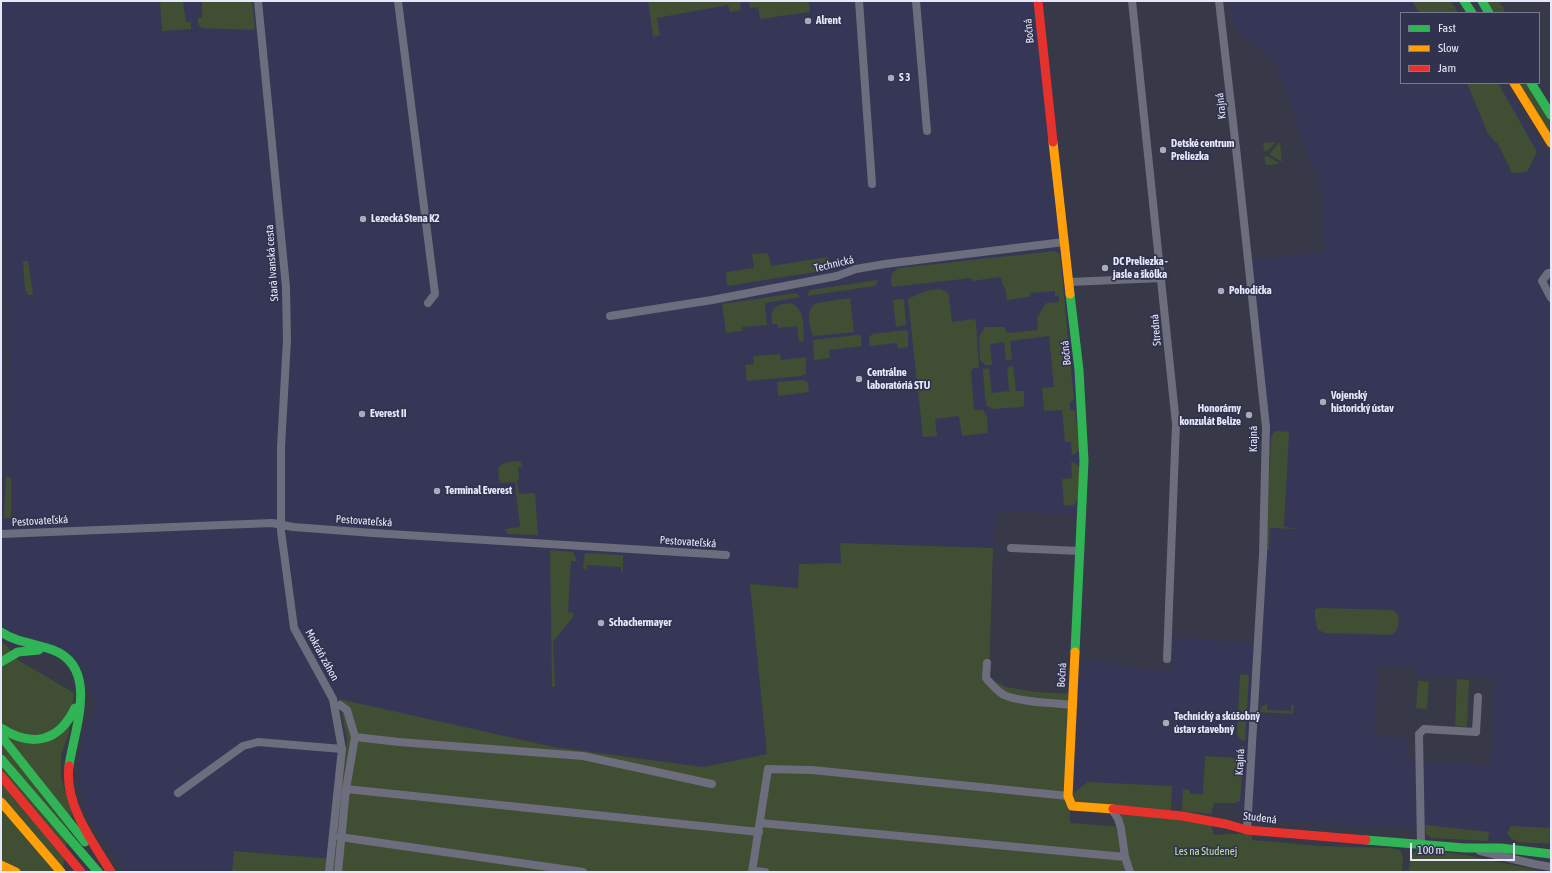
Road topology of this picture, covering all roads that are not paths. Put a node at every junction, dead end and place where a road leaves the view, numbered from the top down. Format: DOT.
graph roads {
  1 [pos="258,1"];
  2 [pos="398,1"];
  3 [pos="859,1"];
  4 [pos="916,1"];
  5 [pos="1038,1"];
  6 [pos="1132,1"];
  7 [pos="1219,1"];
  8 [pos="1464,1"];
  9 [pos="1482,1"];
  10 [pos="1471,12"];
  11 [pos="1488,12"];
  12 [pos="1515,84"];
  13 [pos="1532,84"];
  14 [pos="1551,115"];
  15 [pos="927,131"];
  16 [pos="1551,143"];
  17 [pos="872,184"];
  18 [pos="1064,242"];
  19 [pos="1551,273"];
  20 [pos="1162,278"];
  21 [pos="1069,282"];
  22 [pos="1551,298"];
  23 [pos="428,303"];
  24 [pos="610,316"];
  25 [pos="280,523"];
  26 [pos="1,534"];
  27 [pos="1011,548"];
  28 [pos="1080,552"];
  29 [pos="726,555"];
  30 [pos="4,634"];
  31 [pos="1167,659"];
  32 [pos="1,662"];
  33 [pos="987,663"];
  34 [pos="80,696"];
  35 [pos="1478,697"];
  36 [pos="340,705"];
  37 [pos="1072,705"];
  38 [pos="1,728"];
  39 [pos="1,736"];
  40 [pos="356,737"];
  41 [pos="342,749"];
  42 [pos="1,758"];
  43 [pos="1,776"];
  44 [pos="712,784"];
  45 [pos="346,789"];
  46 [pos="178,793"];
  47 [pos="1068,796"];
  48 [pos="1,802"];
  49 [pos="1072,806"];
  50 [pos="1112,809"];
  51 [pos="760,828"];
  52 [pos="1247,830"];
  53 [pos="340,837"];
  54 [pos="1421,844"];
  55 [pos="1465,848"];
  56 [pos="1551,854"];
  57 [pos="1125,857"];
  58 [pos="1551,867"];
  59 [pos="752,871"];
  60 [pos="61,872"];
  61 [pos="82,872"];
  62 [pos="98,872"];
  63 [pos="110,872"];
  64 [pos="329,872"];
  65 [pos="338,872"];
  66 [pos="583,872"];
  67 [pos="765,872"];
  68 [pos="1130,872"];
  1 -- 25 [label="street, Stará Ivanská cesta"];
  2 -- 23 [label="street"];
  3 -- 17 [label="street"];
  4 -- 15 [label="street"];
  5 -- 18 [label="main road, Bočná"];
  6 -- 20 [label="street, Stredná"];
  7 -- 52 [label="street, Krajná"];
  8 -- 10 [label="main road"];
  9 -- 11 [label="main road"];
  12 -- 16 [label="main road"];
  13 -- 14 [label="main road"];
  18 -- 21 [label="main road, Bočná"];
  18 -- 24 [label="street, Technická"];
  19 -- 22 [label="street"];
  20 -- 21 [label="street"];
  20 -- 31 [label="street, Stredná"];
  21 -- 28 [label="main road, Bočná"];
  25 -- 26 [label="street, Pestovateľská"];
  25 -- 29 [label="street, Pestovateľská"];
  25 -- 41 [label="street, Mokráň záhon"];
  27 -- 28 [label="street"];
  28 -- 37 [label="main road, Bočná"];
  30 -- 34 [label="main road"];
  32 -- 34 [label="main road"];
  33 -- 37 [label="street, Bočná"];
  34 -- 38 [label="main road"];
  34 -- 63 [label="main road"];
  35 -- 54 [label="street"];
  36 -- 40 [label="street"];
  37 -- 47 [label="main road, Bočná"];
  39 -- 63 [label="main road"];
  40 -- 44 [label="street"];
  40 -- 45 [label="street"];
  41 -- 46 [label="street"];
  41 -- 64 [label="street, Mokráň záhon"];
  42 -- 62 [label="main road"];
  43 -- 61 [label="main road"];
  45 -- 51 [label="street"];
  45 -- 53 [label="street"];
  47 -- 49 [label="main road, Bočná"];
  47 -- 51 [label="street"];
  48 -- 60 [label="main road"];
  49 -- 50 [label="main road, Studená"];
  50 -- 52 [label="main road, Studená"];
  50 -- 57 [label="street"];
  51 -- 57 [label="street"];
  51 -- 59 [label="street"];
  52 -- 54 [label="main road, Studená"];
  53 -- 65 [label="street"];
  53 -- 66 [label="street"];
  54 -- 55 [label="main road, Studená"];
  55 -- 56 [label="main road, Studená"];
  55 -- 58 [label="street, Studená"];
  57 -- 68 [label="street"];
  59 -- 67 [label="street"];
}
